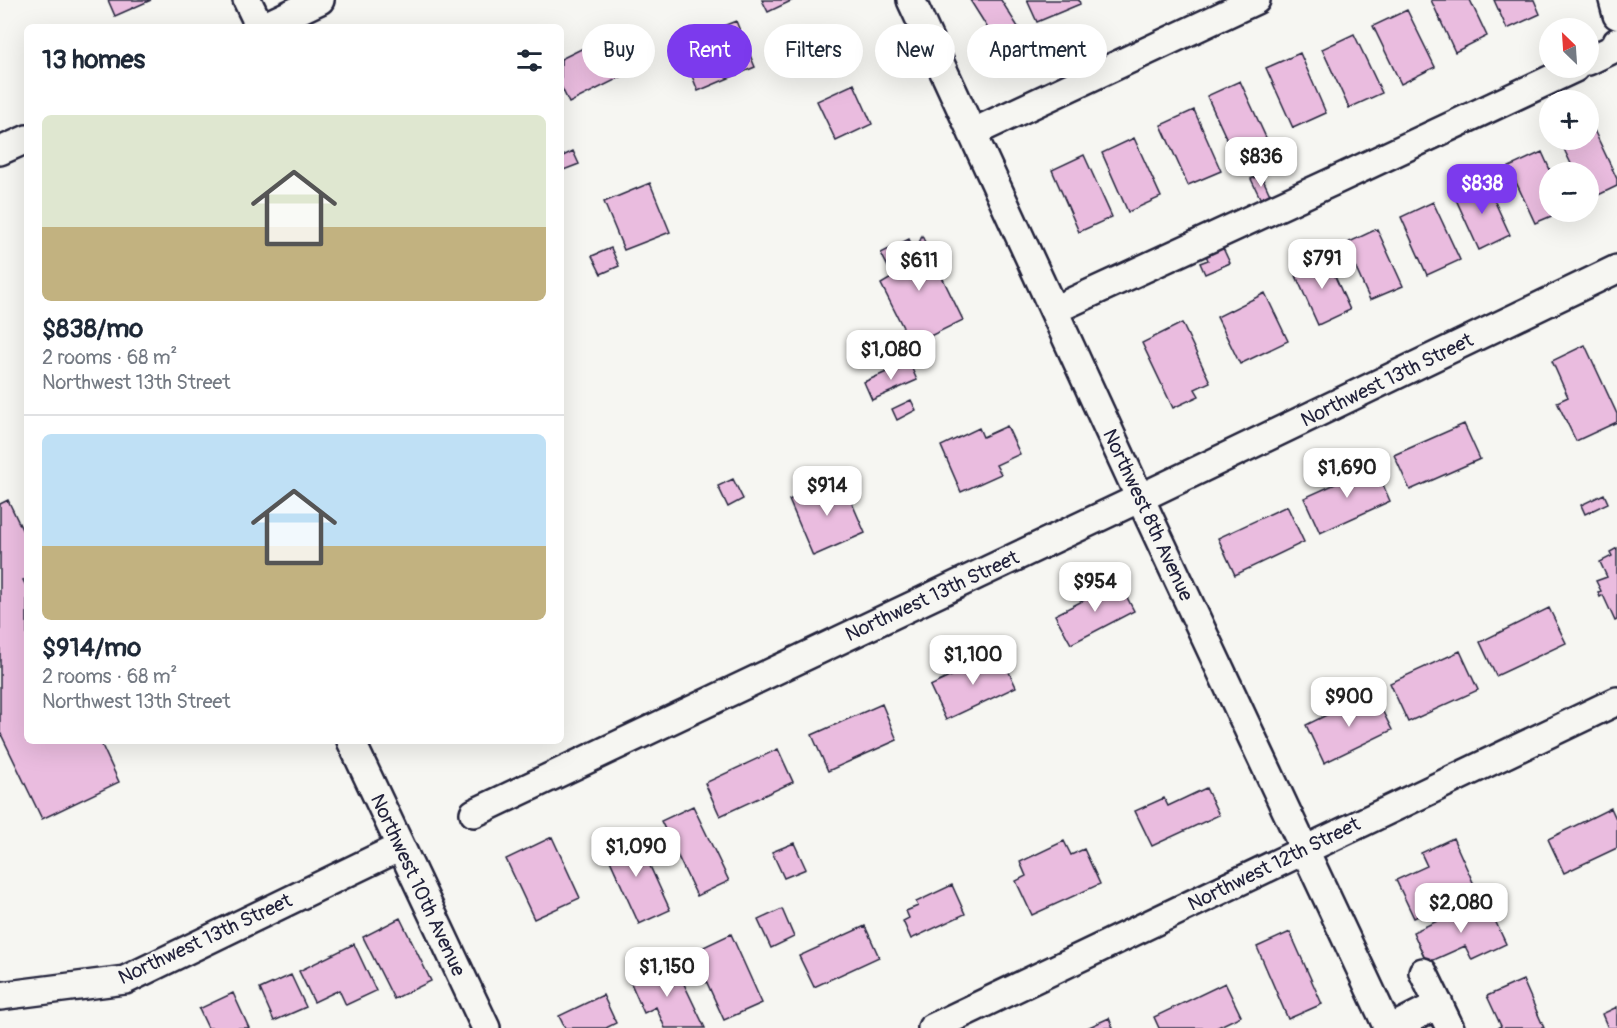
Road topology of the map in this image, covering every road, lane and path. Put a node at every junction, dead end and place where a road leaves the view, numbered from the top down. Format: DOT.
graph roads {
  1 [pos="247,0"];
  2 [pos="320,0"];
  3 [pos="911,0"];
  4 [pos="1256,0"];
  5 [pos="1612,0"];
  6 [pos="1617,15"];
  7 [pos="260,24"];
  8 [pos="268,24"];
  9 [pos="1617,42"];
  10 [pos="1599,56"];
  11 [pos="1554,78"];
  12 [pos="972,133"];
  13 [pos="24,140"];
  14 [pos="0,151"];
  15 [pos="1617,269"];
  16 [pos="1054,310"];
  17 [pos="1140,498"];
  18 [pos="1617,701"];
  19 [pos="352,744"];
  20 [pos="474,813"];
  21 [pos="400,847"];
  22 [pos="1305,850"];
  23 [pos="1423,972"];
  24 [pos="0,996"];
  25 [pos="1444,1016"];
  26 [pos="486,1028"];
  27 [pos="932,1028"];
  28 [pos="1390,1028"];
  1 -- 7 [label="street"];
  2 -- 8 [label="street"];
  3 -- 12 [label="street, Northwest 8th Avenue"];
  4 -- 12 [label="street"];
  5 -- 6 [label="street"];
  9 -- 10 [label="street"];
  11 -- 16 [label="street"];
  12 -- 16 [label="street, Northwest 8th Avenue"];
  13 -- 14 [label="street"];
  15 -- 17 [label="street, Northwest 13th Street"];
  16 -- 17 [label="street, Northwest 8th Avenue"];
  17 -- 20 [label="street, Northwest 13th Street"];
  17 -- 22 [label="street, Northwest 8th Avenue"];
  18 -- 22 [label="street, Northwest 12th Street"];
  19 -- 21 [label="street, Northwest 10th Avenue"];
  21 -- 24 [label="street, Northwest 13th Street"];
  21 -- 26 [label="street, Northwest 10th Avenue"];
  22 -- 27 [label="street, Northwest 12th Street"];
  22 -- 28 [label="street, Northwest 8th Avenue"];
  23 -- 25 [label="street"];
  25 -- 28 [label="street"];
}
